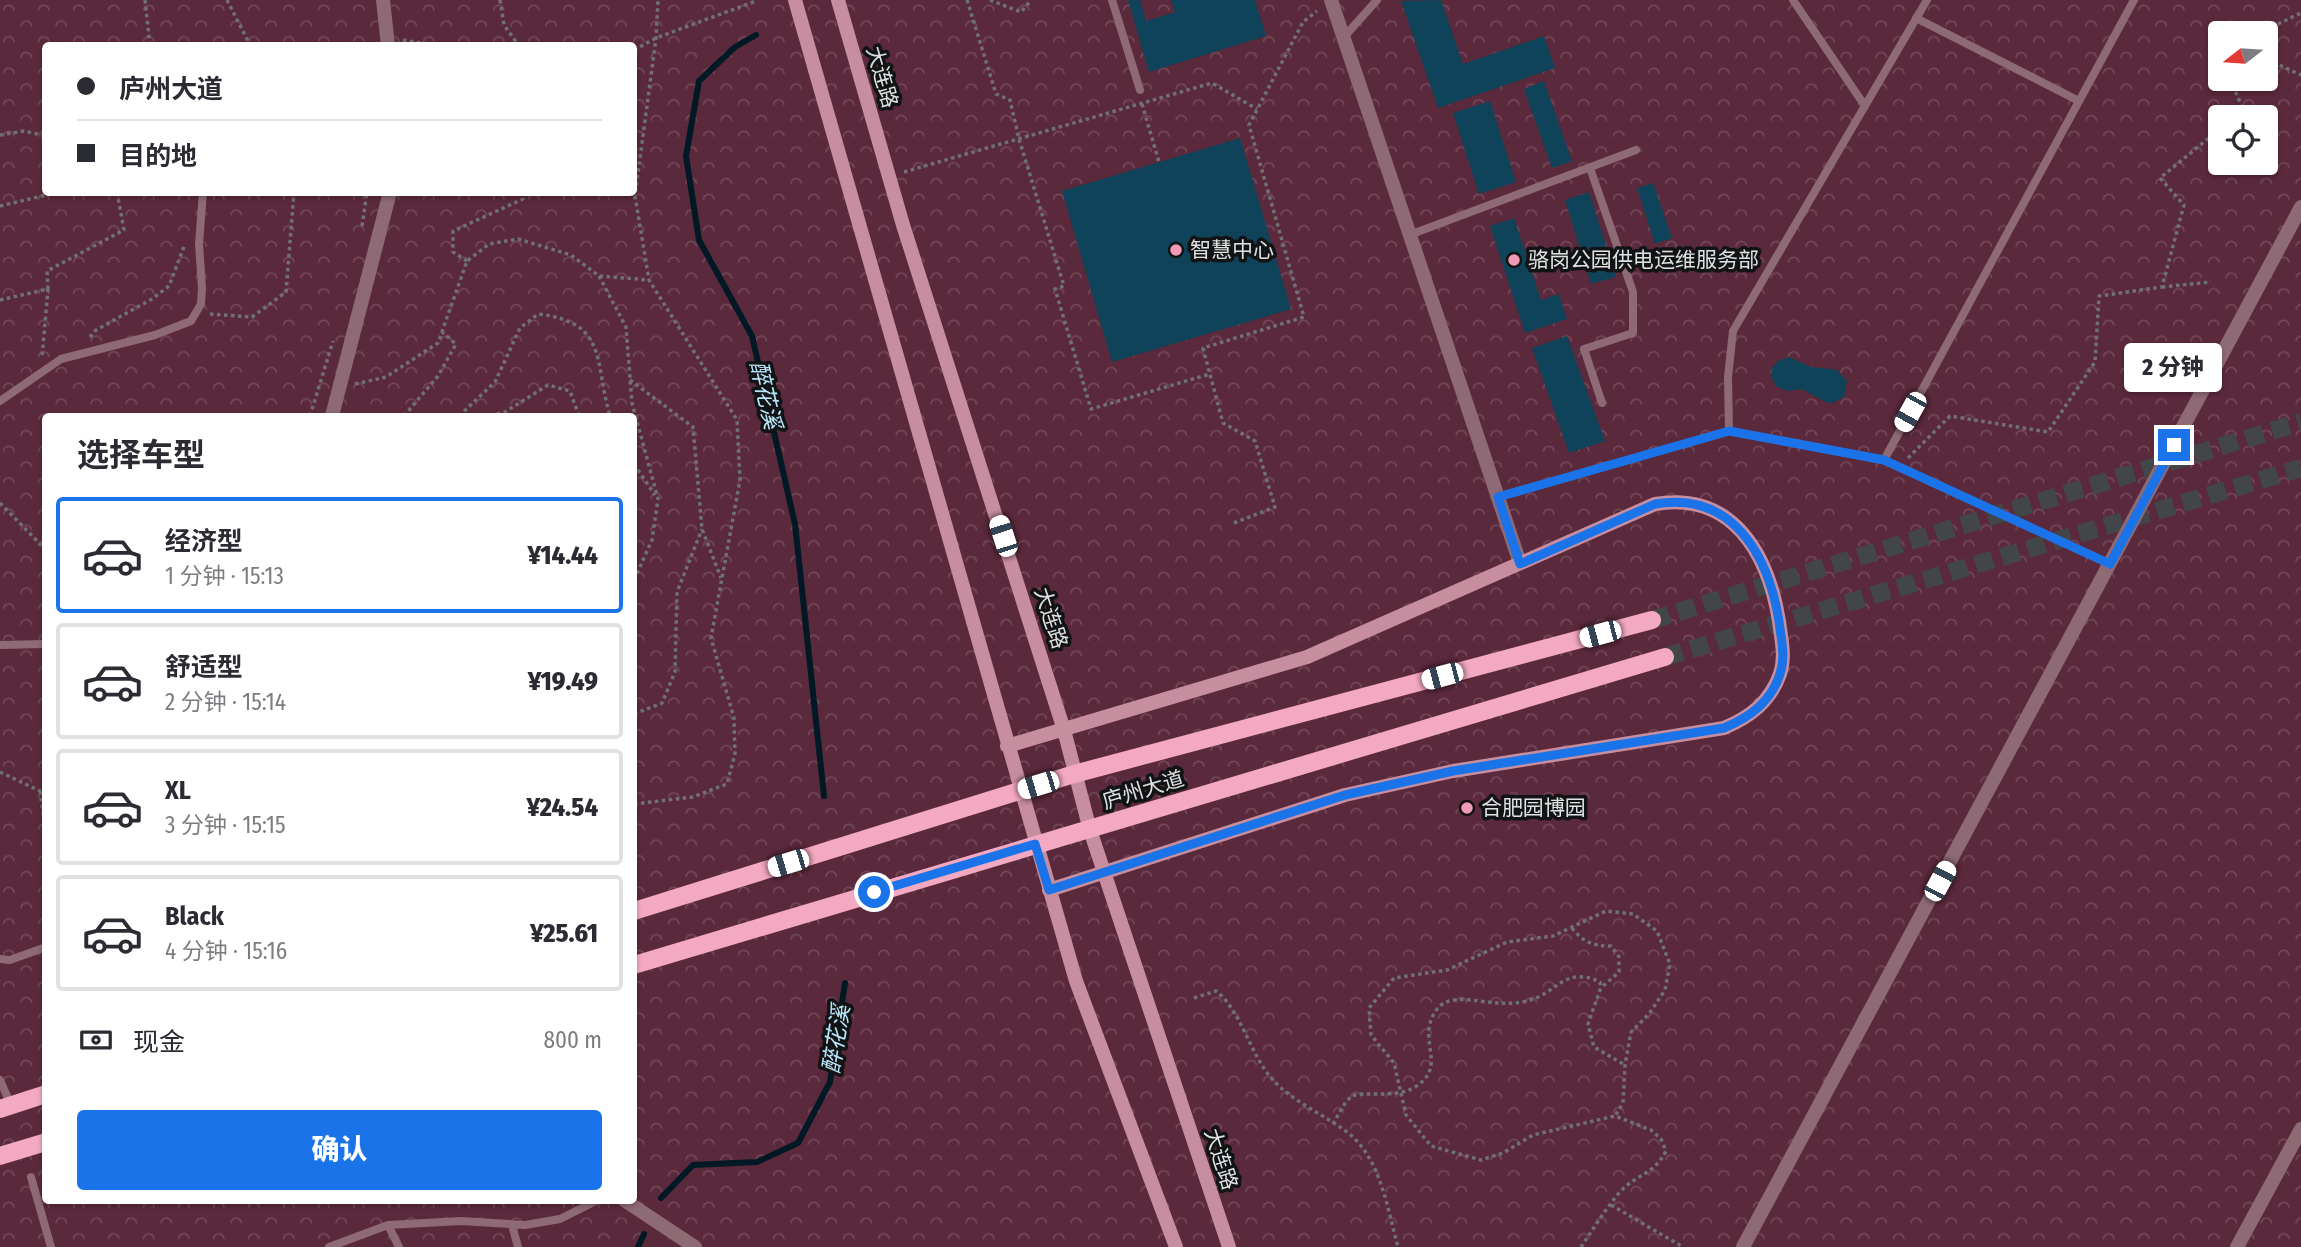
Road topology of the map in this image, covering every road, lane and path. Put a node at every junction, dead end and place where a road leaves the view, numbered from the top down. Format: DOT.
graph roads {
  1 [pos="145,0"];
  2 [pos="227,0"];
  3 [pos="383,0"];
  4 [pos="500,0"];
  5 [pos="658,0"];
  6 [pos="795,0"];
  7 [pos="838,0"];
  8 [pos="967,0"];
  9 [pos="990,0"];
  10 [pos="1031,0"];
  11 [pos="1112,0"];
  12 [pos="1377,0"];
  13 [pos="1793,0"];
  14 [pos="1927,0"];
  15 [pos="2134,0"];
  16 [pos="756,1"];
  17 [pos="1326,4"];
  18 [pos="2301,13"];
  19 [pos="1916,18"];
  20 [pos="2278,24"];
  21 [pos="1344,37"];
  22 [pos="656,38"];
  23 [pos="150,42"];
  24 [pos="249,42"];
  25 [pos="388,42"];
  26 [pos="516,42"];
  27 [pos="637,48"];
  28 [pos="2278,64"];
  29 [pos="2301,75"];
  30 [pos="1140,90"];
  31 [pos="2079,101"];
  32 [pos="1142,104"];
  33 [pos="1865,106"];
  34 [pos="1257,109"];
  35 [pos="0,135"];
  36 [pos="42,135"];
  37 [pos="1019,139"];
  38 [pos="2208,139"];
  39 [pos="1636,150"];
  40 [pos="1159,162"];
  41 [pos="637,166"];
  42 [pos="1590,168"];
  43 [pos="889,177"];
  44 [pos="42,196"];
  45 [pos="118,196"];
  46 [pos="203,196"];
  47 [pos="293,196"];
  48 [pos="389,196"];
  49 [pos="523,196"];
  50 [pos="635,196"];
  51 [pos="0,206"];
  52 [pos="2301,207"];
  53 [pos="199,226"];
  54 [pos="1412,234"];
  55 [pos="467,261"];
  56 [pos="599,276"];
  57 [pos="649,280"];
  58 [pos="2211,282"];
  59 [pos="2162,287"];
  60 [pos="48,289"];
  61 [pos="0,300"];
  62 [pos="197,313"];
  63 [pos="442,331"];
  64 [pos="78,352"];
  65 [pos="41,373"];
  66 [pos="1210,374"];
  67 [pos="630,380"];
  68 [pos="341,388"];
  69 [pos="0,401"];
  70 [pos="1602,403"];
  71 [pos="333,413"];
  72 [pos="407,413"];
  73 [pos="462,413"];
  74 [pos="501,413"];
  75 [pos="578,413"];
  76 [pos="609,413"];
  77 [pos="635,413"];
  78 [pos="637,421"];
  79 [pos="1729,431"];
  80 [pos="1884,460"];
  81 [pos="1899,467"];
  82 [pos="637,468"];
  83 [pos="1498,497"];
  84 [pos="658,499"];
  85 [pos="0,503"];
  86 [pos="1234,523"];
  87 [pos="702,529"];
  88 [pos="42,546"];
  89 [pos="1520,564"];
  90 [pos="2110,564"];
  91 [pos="637,573"];
  92 [pos="722,580"];
  93 [pos="1652,620"];
  94 [pos="42,644"];
  95 [pos="0,645"];
  96 [pos="1665,657"];
  97 [pos="637,713"];
  98 [pos="1064,730"];
  99 [pos="1007,746"];
  100 [pos="0,772"];
  101 [pos="1074,774"];
  102 [pos="42,790"];
  103 [pos="1020,790"];
  104 [pos="637,804"];
  105 [pos="1090,830"];
  106 [pos="1035,844"];
  107 [pos="1105,870"];
  108 [pos="1049,890"];
  109 [pos="637,910"];
  110 [pos="1572,928"];
  111 [pos="42,948"];
  112 [pos="0,959"];
  113 [pos="637,964"];
  114 [pos="1600,989"];
  115 [pos="1194,998"];
  116 [pos="1625,1065"];
  117 [pos="0,1080"];
  118 [pos="1399,1092"];
  119 [pos="42,1095"];
  120 [pos="6,1107"];
  121 [pos="1615,1116"];
  122 [pos="1333,1124"];
  123 [pos="2301,1129"];
  124 [pos="42,1143"];
  125 [pos="0,1156"];
  126 [pos="31,1177"];
  127 [pos="590,1204"];
  128 [pos="630,1204"];
  129 [pos="1611,1205"];
  130 [pos="388,1225"];
  131 [pos="512,1225"];
  132 [pos="51,1247"];
  133 [pos="329,1247"];
  134 [pos="399,1247"];
  135 [pos="518,1247"];
  136 [pos="695,1247"];
  137 [pos="1177,1247"];
  138 [pos="1229,1247"];
  139 [pos="1398,1247"];
  140 [pos="1581,1247"];
  141 [pos="1683,1247"];
  142 [pos="1743,1247"];
  143 [pos="2237,1247"];
  1 -- 23 [label="path"];
  2 -- 24 [label="path"];
  3 -- 25 [label="street"];
  4 -- 26 [label="path"];
  5 -- 22 [label="path"];
  6 -- 99 [label="main road"];
  7 -- 43 [label="main road, 大连路"];
  8 -- 37 [label="path"];
  9 -- 10 [label="path"];
  11 -- 30 [label="lane"];
  12 -- 21 [label="lane"];
  13 -- 33 [label="lane"];
  14 -- 19 [label="lane"];
  15 -- 31 [label="lane"];
  16 -- 22 [label="path"];
  17 -- 21 [label="street"];
  17 -- 34 [label="path"];
  18 -- 20 [label="path"];
  19 -- 31 [label="lane"];
  19 -- 33 [label="lane"];
  21 -- 54 [label="street"];
  22 -- 27 [label="path"];
  22 -- 41 [label="path"];
  28 -- 29 [label="path"];
  31 -- 80 [label="lane"];
  32 -- 34 [label="path"];
  32 -- 37 [label="path"];
  32 -- 40 [label="path"];
  33 -- 79 [label="lane"];
  34 -- 66 [label="path"];
  35 -- 36 [label="path"];
  37 -- 43 [label="path"];
  37 -- 66 [label="path"];
  38 -- 59 [label="path"];
  39 -- 42 [label="lane"];
  42 -- 54 [label="lane"];
  42 -- 70 [label="lane"];
  43 -- 98 [label="main road, 大连路"];
  44 -- 51 [label="path"];
  45 -- 60 [label="path"];
  46 -- 53 [label="lane"];
  47 -- 62 [label="path"];
  48 -- 68 [label="street"];
  49 -- 55 [label="path"];
  50 -- 57 [label="path"];
  52 -- 90 [label="street"];
  53 -- 62 [label="lane"];
  53 -- 64 [label="path"];
  54 -- 83 [label="street"];
  55 -- 56 [label="path"];
  55 -- 63 [label="path"];
  56 -- 57 [label="path"];
  56 -- 67 [label="path"];
  57 -- 92 [label="path"];
  58 -- 59 [label="path"];
  59 -- 81 [label="path"];
  60 -- 61 [label="path"];
  60 -- 65 [label="path"];
  62 -- 64 [label="lane"];
  63 -- 68 [label="path"];
  63 -- 72 [label="path"];
  64 -- 65 [label="lane"];
  65 -- 69 [label="lane"];
  66 -- 86 [label="path"];
  67 -- 77 [label="path"];
  67 -- 87 [label="path"];
  68 -- 71 [label="street"];
  73 -- 76 [label="path"];
  74 -- 75 [label="path"];
  78 -- 84 [label="path"];
  79 -- 80 [label="lane"];
  79 -- 83 [label="lane"];
  80 -- 81 [label="lane"];
  81 -- 90 [label="lane"];
  82 -- 84 [label="path"];
  83 -- 89 [label="street"];
  84 -- 91 [label="path"];
  85 -- 88 [label="path"];
  87 -- 92 [label="path"];
  87 -- 97 [label="path"];
  89 -- 98 [label="main road"];
  89 -- 107 [label="main road"];
  90 -- 142 [label="street"];
  92 -- 104 [label="path"];
  93 -- 101 [label="main road, 庐州大道"];
  94 -- 95 [label="lane"];
  96 -- 105 [label="main road, 庐州大道"];
  98 -- 99 [label="main road"];
  98 -- 101 [label="main road, 大连路"];
  99 -- 103 [label="main road"];
  100 -- 102 [label="path"];
  101 -- 103 [label="main road, 庐州大道"];
  101 -- 105 [label="main road, 大连路"];
  103 -- 106 [label="main road"];
  103 -- 109 [label="main road, 庐州大道"];
  105 -- 106 [label="main road, 庐州大道"];
  105 -- 107 [label="main road, 大连路"];
  106 -- 108 [label="main road"];
  106 -- 113 [label="main road, 庐州大道"];
  107 -- 108 [label="main road"];
  107 -- 138 [label="main road, 大连路"];
  108 -- 137 [label="main road"];
  110 -- 114 [label="path"];
  110 -- 116 [label="path"];
  110 -- 118 [label="path"];
  111 -- 112 [label="lane"];
  114 -- 116 [label="path"];
  114 -- 118 [label="path"];
  115 -- 122 [label="path"];
  116 -- 121 [label="path"];
  117 -- 120 [label="lane"];
  118 -- 121 [label="path"];
  118 -- 122 [label="path"];
  119 -- 120 [label="main road"];
  121 -- 129 [label="path"];
  122 -- 139 [label="path"];
  123 -- 143 [label="street"];
  124 -- 125 [label="main road"];
  126 -- 132 [label="lane"];
  127 -- 131 [label="lane"];
  128 -- 136 [label="street"];
  129 -- 140 [label="path"];
  129 -- 141 [label="path"];
  130 -- 131 [label="lane"];
  130 -- 133 [label="lane"];
  130 -- 134 [label="lane"];
  131 -- 135 [label="lane"];
}
